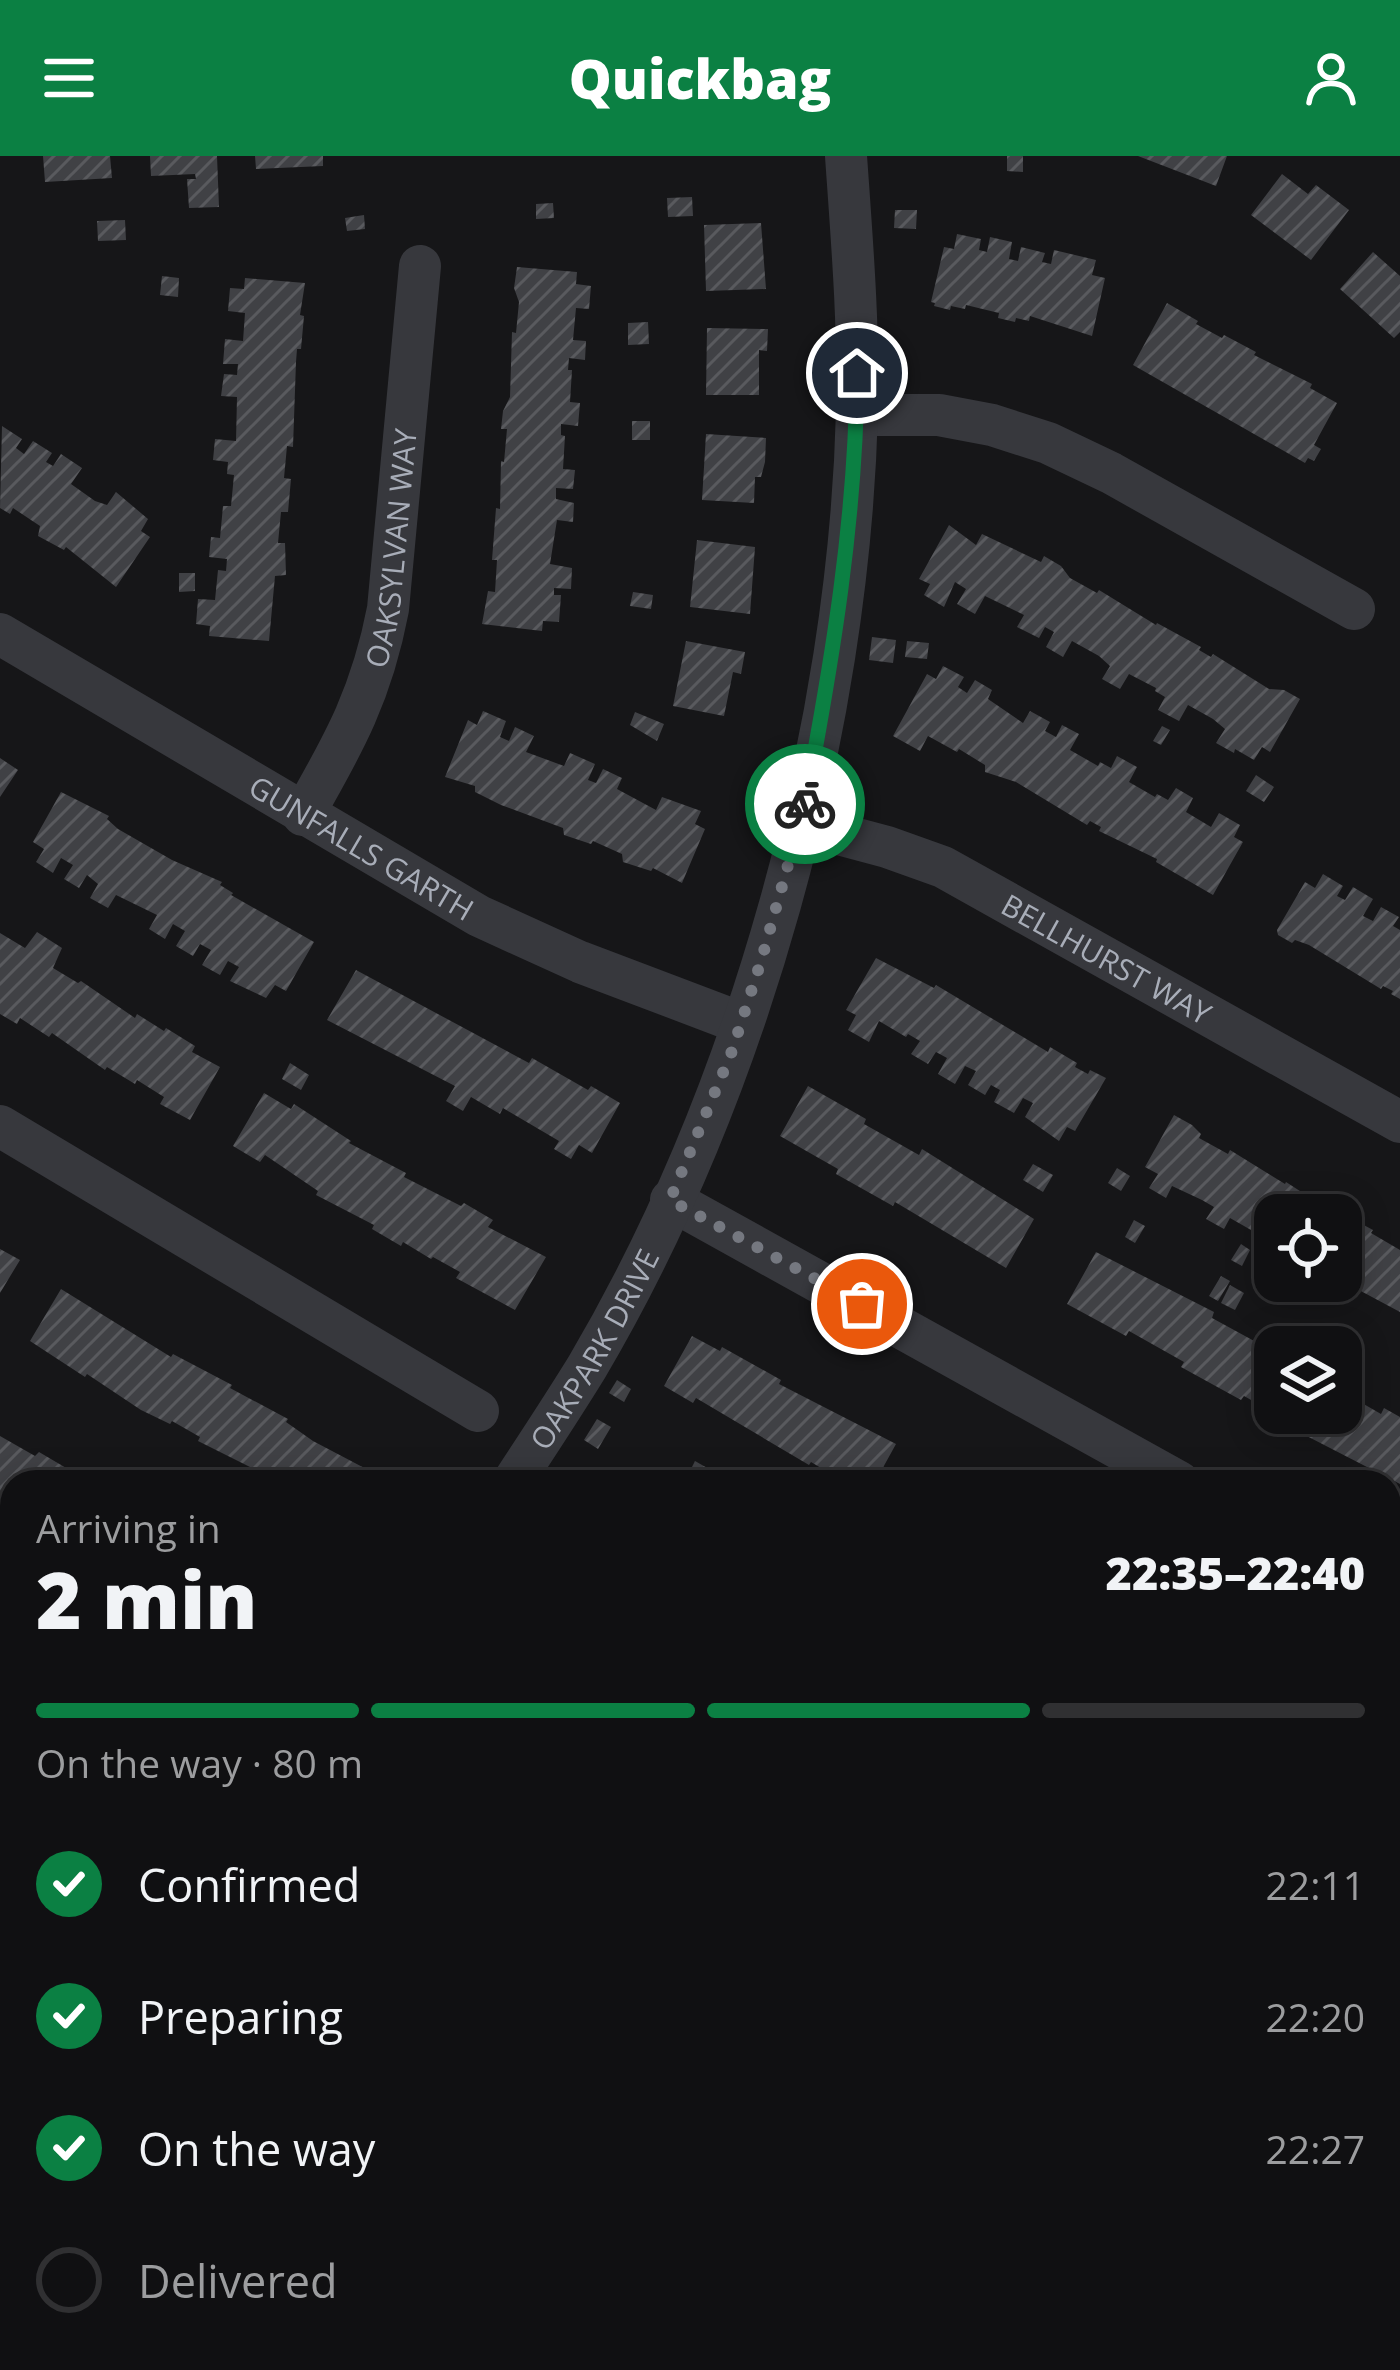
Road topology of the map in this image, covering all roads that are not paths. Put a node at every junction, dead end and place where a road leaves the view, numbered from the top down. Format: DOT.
graph roads {
  1 [pos="846,156"];
  2 [pos="420,266"];
  3 [pos="857,415"];
  4 [pos="1354,609"];
  5 [pos="0,634"];
  6 [pos="303,815"];
  7 [pos="801,824"];
  8 [pos="741,1023"];
  9 [pos="1400,1122"];
  10 [pos="0,1126"];
  11 [pos="670,1200"];
  12 [pos="478,1411"];
  13 [pos="521,1470"];
  14 [pos="1157,1470"];
  1 -- 3 [label="street, OAKPARK DRIVE"];
  2 -- 6 [label="street, OAKSYLVAN WAY"];
  3 -- 4 [label="street"];
  3 -- 7 [label="street, OAKPARK DRIVE"];
  5 -- 6 [label="street, GUNFALLS GARTH"];
  6 -- 8 [label="street, GUNFALLS GARTH"];
  7 -- 8 [label="street, OAKPARK DRIVE"];
  7 -- 9 [label="street, BELLHURST WAY"];
  8 -- 11 [label="street, OAKPARK DRIVE"];
  10 -- 12 [label="street"];
  11 -- 13 [label="street, OAKPARK DRIVE"];
  11 -- 14 [label="street"];
}
